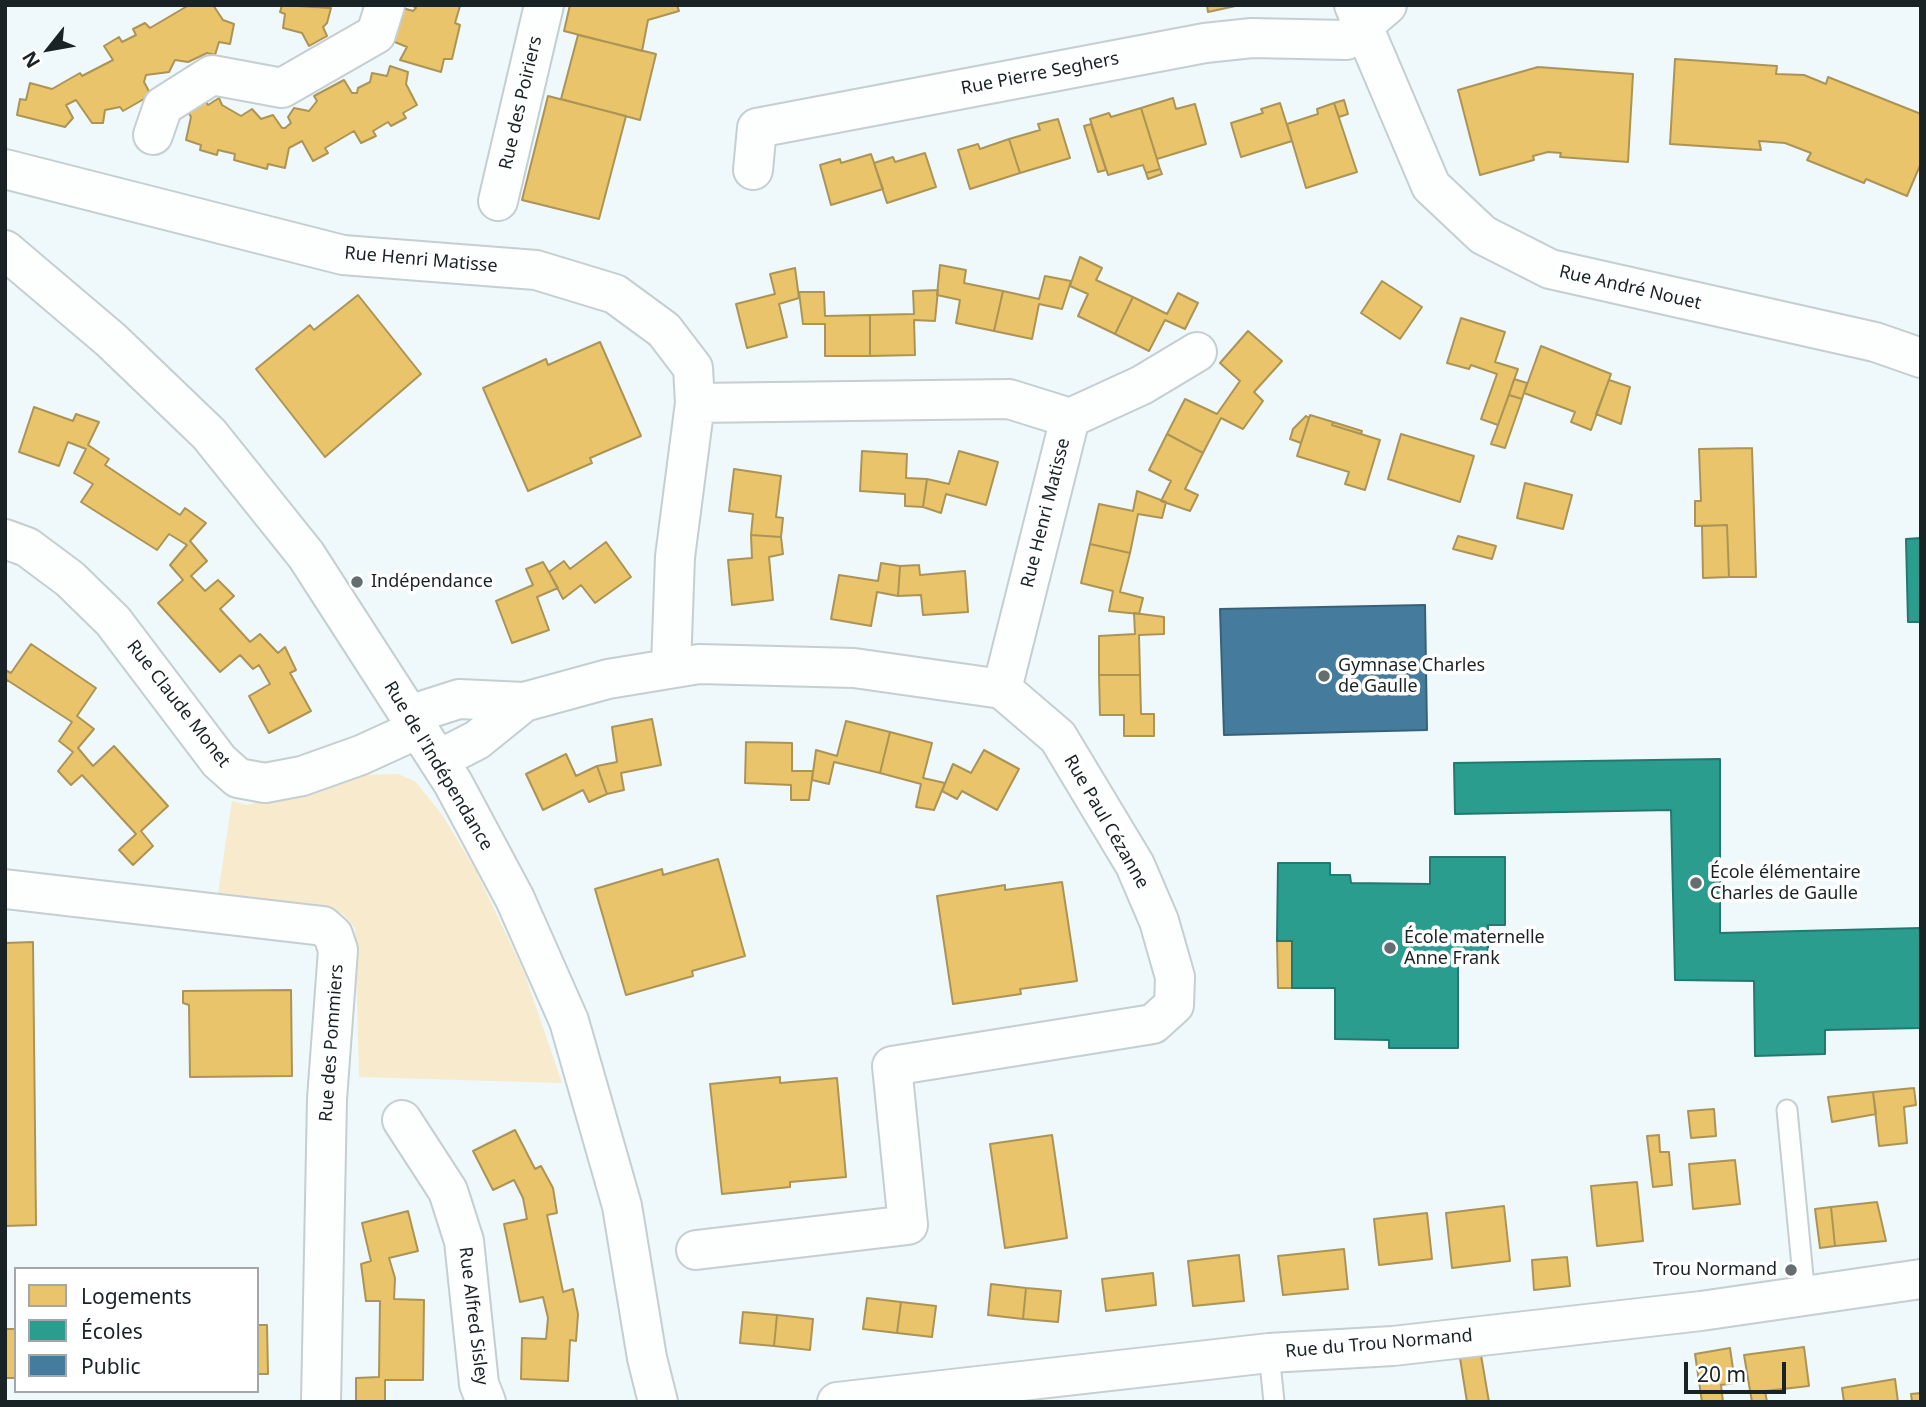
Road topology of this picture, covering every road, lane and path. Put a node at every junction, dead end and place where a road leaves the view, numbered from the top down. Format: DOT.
graph roads {
  1 [pos="385,5"];
  2 [pos="544,5"];
  3 [pos="1368,13"];
  4 [pos="153,135"];
  5 [pos="5,169"];
  6 [pos="753,170"];
  7 [pos="498,201"];
  8 [pos="5,250"];
  9 [pos="1197,352"];
  10 [pos="1921,358"];
  11 [pos="695,403"];
  12 [pos="1070,418"];
  13 [pos="5,539"];
  14 [pos="671,667"];
  15 [pos="1002,690"];
  16 [pos="524,702"];
  17 [pos="422,735"];
  18 [pos="5,890"];
  19 [pos="1787,1110"];
  20 [pos="402,1120"];
  21 [pos="696,1250"];
  22 [pos="1921,1279"];
  23 [pos="1805,1297"];
  24 [pos="1269,1353"];
  25 [pos="951,1395"];
  26 [pos="321,1402"];
  27 [pos="486,1402"];
  28 [pos="658,1402"];
  29 [pos="837,1402"];
  30 [pos="1274,1402"];
  1 -- 4 [label="street"];
  2 -- 7 [label="street, Rue des Poiriers"];
  3 -- 6 [label="street, Rue Pierre Seghers"];
  3 -- 10 [label="street, Rue André Nouet"];
  5 -- 11 [label="street, Rue Henri Matisse"];
  8 -- 17 [label="street, Rue de l'Indépendance"];
  9 -- 12 [label="street"];
  11 -- 12 [label="street, Rue Henri Matisse"];
  11 -- 14 [label="street, Rue Henri Matisse"];
  12 -- 15 [label="street, Rue Henri Matisse"];
  13 -- 17 [label="street, Rue Claude Monet"];
  14 -- 15 [label="street"];
  14 -- 16 [label="street"];
  15 -- 21 [label="street, Rue Paul Cézanne"];
  16 -- 17 [label="street"];
  16 -- 17 [label="street"];
  17 -- 28 [label="street, Rue de l'Indépendance"];
  18 -- 26 [label="street, Rue des Pommiers"];
  19 -- 23 [label="lane"];
  20 -- 27 [label="street, Rue Alfred Sisley"];
  22 -- 23 [label="street, Rue du Trou Normand"];
  23 -- 24 [label="street, Rue du Trou Normand"];
  24 -- 25 [label="street, Rue du Trou Normand"];
  24 -- 30 [label="lane"];
  25 -- 29 [label="street, Rue du Trou Normand"];
}
